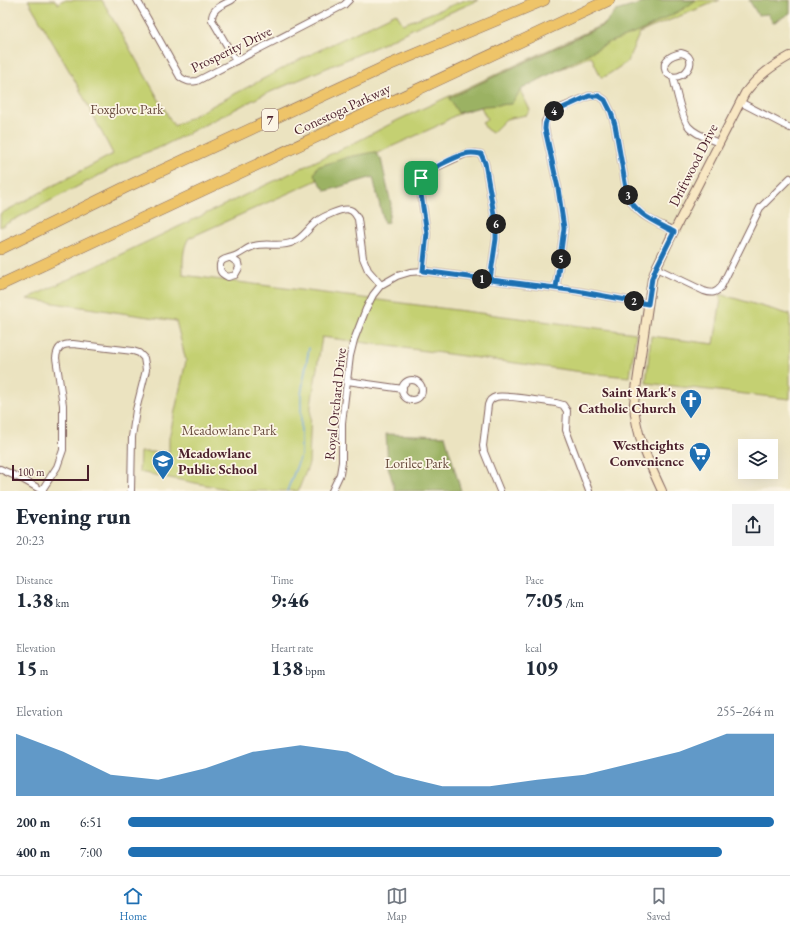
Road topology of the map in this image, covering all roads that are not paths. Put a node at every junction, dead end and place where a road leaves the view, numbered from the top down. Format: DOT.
graph roads {
  1 [pos="137,0"];
  2 [pos="232,0"];
  3 [pos="349,0"];
  4 [pos="544,0"];
  5 [pos="609,0"];
  6 [pos="790,56"];
  7 [pos="236,61"];
  8 [pos="673,76"];
  9 [pos="740,102"];
  10 [pos="790,128"];
  11 [pos="719,143"];
  12 [pos="790,178"];
  13 [pos="674,232"];
  14 [pos="0,249"];
  15 [pos="231,258"];
  16 [pos="656,268"];
  17 [pos="423,271"];
  18 [pos="490,280"];
  19 [pos="0,285"];
  20 [pos="380,285"];
  21 [pos="556,288"];
  22 [pos="648,304"];
  23 [pos="347,381"];
  24 [pos="402,389"];
  25 [pos="0,470"];
  26 [pos="42,491"];
  27 [pos="131,491"];
  28 [pos="332,491"];
  29 [pos="500,491"];
  30 [pos="589,491"];
  31 [pos="662,491"];
  1 -- 7 [label="street, Prosperity Drive"];
  2 -- 7 [label="street"];
  3 -- 7 [label="street, Prosperity Drive"];
  4 -- 14 [label="highway, Conestoga Parkway / 7"];
  5 -- 19 [label="highway, Conestoga Parkway"];
  6 -- 9 [label="street, Driftwood Drive"];
  8 -- 8 [label="street"];
  8 -- 11 [label="street"];
  9 -- 10 [label="street"];
  9 -- 11 [label="street, Driftwood Drive"];
  11 -- 13 [label="street, Driftwood Drive"];
  12 -- 16 [label="street"];
  13 -- 16 [label="street, Driftwood Drive"];
  13 -- 21 [label="street"];
  15 -- 20 [label="street"];
  16 -- 22 [label="street, Driftwood Drive"];
  17 -- 18 [label="street"];
  17 -- 18 [label="street"];
  17 -- 20 [label="street"];
  18 -- 21 [label="street"];
  20 -- 23 [label="street, Royal Orchard Drive"];
  21 -- 22 [label="street"];
  22 -- 31 [label="street, Driftwood Drive"];
  23 -- 24 [label="street"];
  23 -- 28 [label="street, Royal Orchard Drive"];
  25 -- 26 [label="street"];
  26 -- 27 [label="street"];
  29 -- 30 [label="street"];
}
